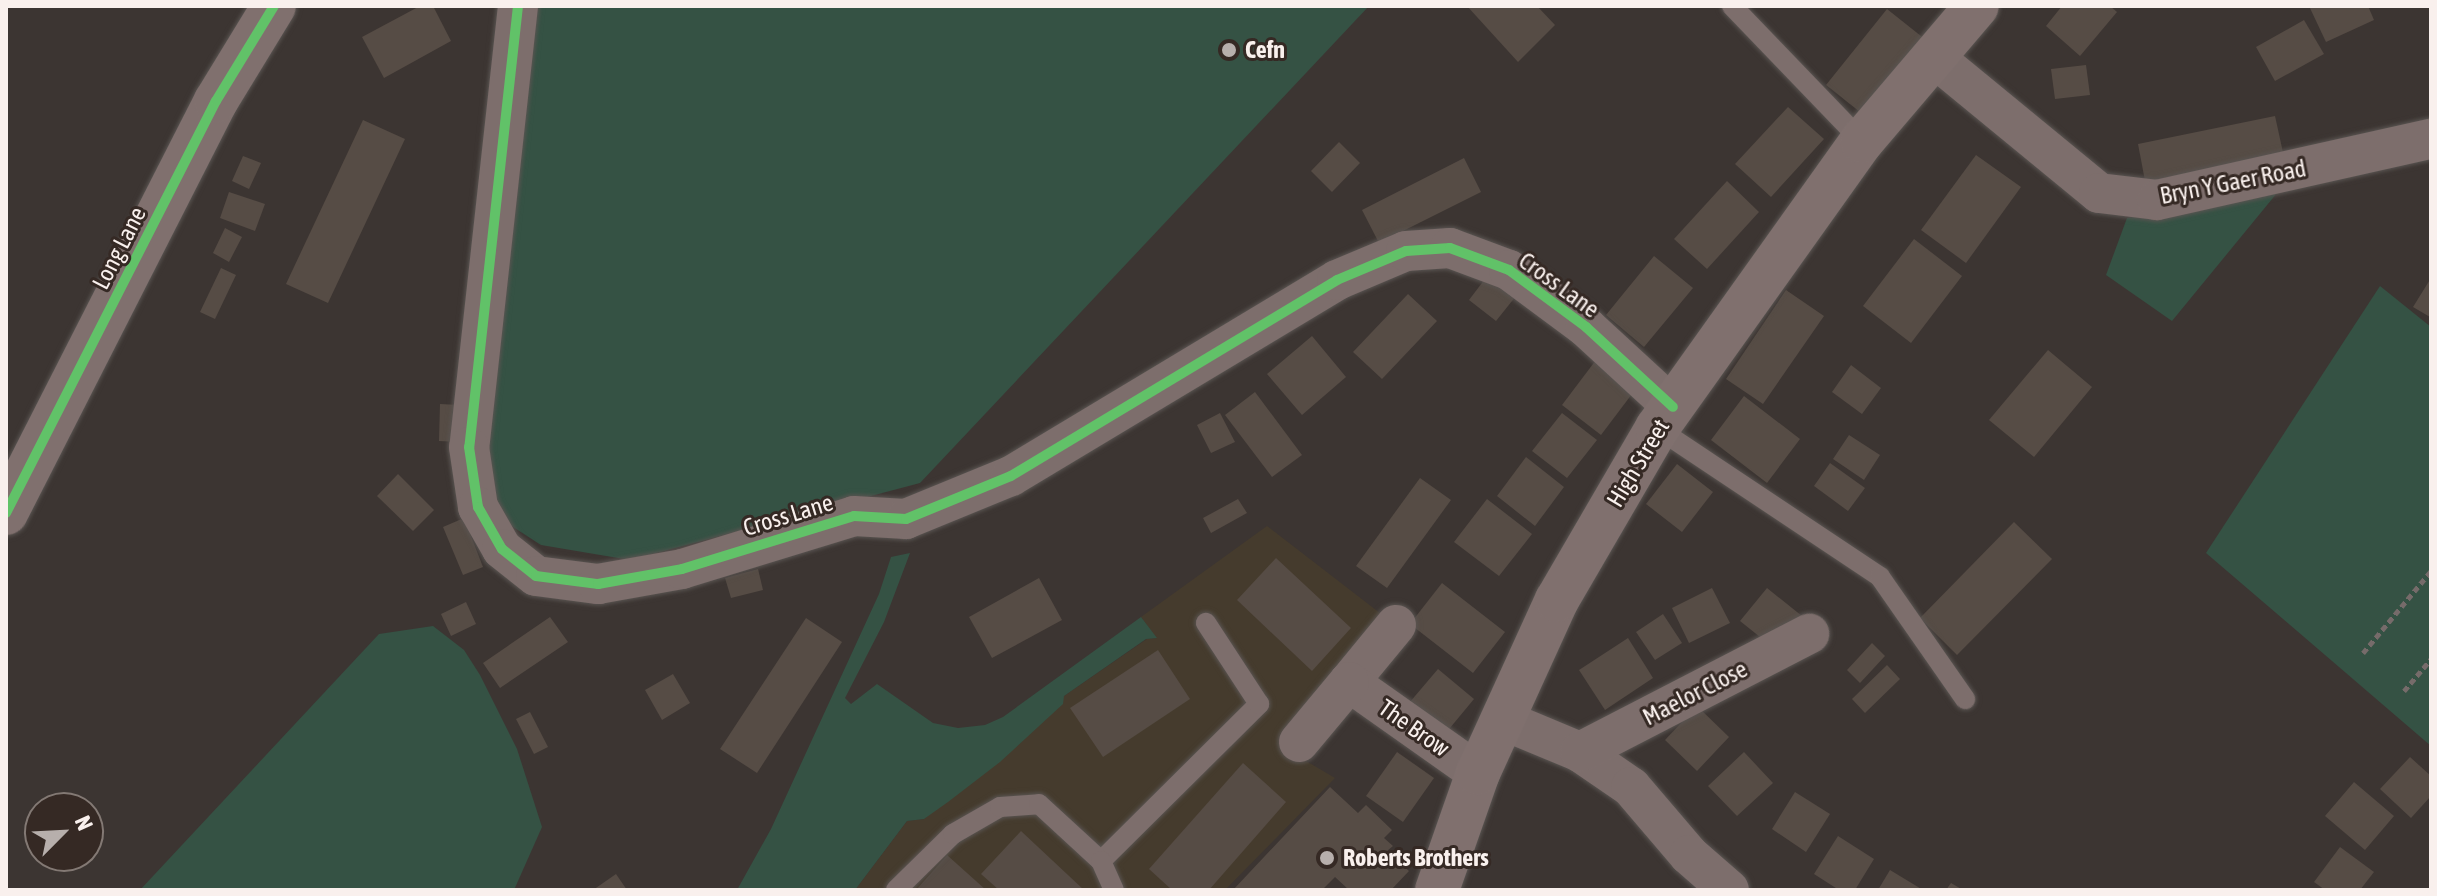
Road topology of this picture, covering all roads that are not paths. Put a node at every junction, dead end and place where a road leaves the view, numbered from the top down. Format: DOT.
graph roads {
  1 [pos="274,6"];
  2 [pos="518,6"];
  3 [pos="1732,6"];
  4 [pos="1754,6"];
  5 [pos="1977,6"];
  6 [pos="1763,39"];
  7 [pos="1936,59"];
  8 [pos="2431,139"];
  9 [pos="1862,141"];
  10 [pos="1665,418"];
  11 [pos="6,513"];
  12 [pos="1206,623"];
  13 [pos="1396,625"];
  14 [pos="1809,634"];
  15 [pos="1349,682"];
  16 [pos="1965,699"];
  17 [pos="1503,720"];
  18 [pos="1299,742"];
  19 [pos="1580,752"];
  20 [pos="1478,773"];
  21 [pos="1101,861"];
  22 [pos="896,890"];
  23 [pos="1114,890"];
  24 [pos="1437,890"];
  25 [pos="1729,890"];
  1 -- 11 [label="main road, Long Lane"];
  2 -- 10 [label="street, Cross Lane"];
  3 -- 6 [label="lane"];
  4 -- 6 [label="lane"];
  5 -- 7 [label="main road, High Street"];
  6 -- 9 [label="lane"];
  7 -- 8 [label="street, Bryn Y Gaer Road"];
  7 -- 9 [label="main road, High Street"];
  9 -- 10 [label="main road, High Street"];
  10 -- 16 [label="lane"];
  10 -- 17 [label="main road, High Street"];
  12 -- 21 [label="lane"];
  13 -- 15 [label="street"];
  14 -- 19 [label="street, Maelor Close"];
  15 -- 18 [label="street"];
  15 -- 20 [label="street, The Brow"];
  17 -- 19 [label="street"];
  17 -- 20 [label="main road, High Street"];
  19 -- 25 [label="street"];
  20 -- 24 [label="main road, High Street"];
  21 -- 22 [label="lane"];
  21 -- 23 [label="lane"];
}
